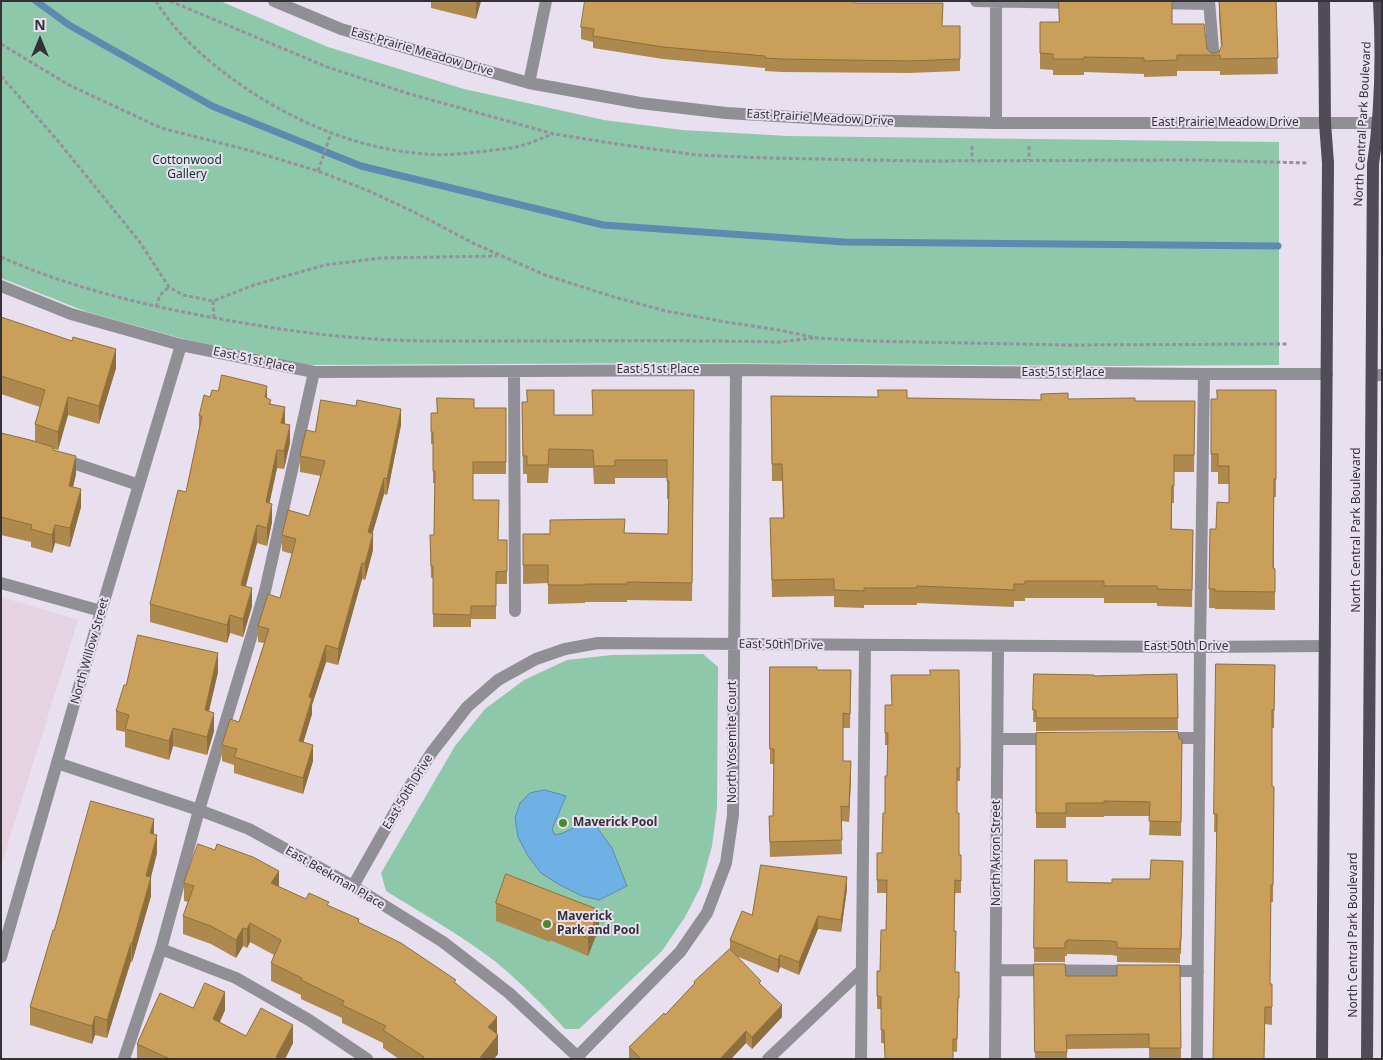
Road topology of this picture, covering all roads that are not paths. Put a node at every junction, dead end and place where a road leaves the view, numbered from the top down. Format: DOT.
graph roads {
  1 [pos="274,1"];
  2 [pos="546,1"];
  3 [pos="976,1"];
  4 [pos="1324,1"];
  5 [pos="1379,1"];
  6 [pos="996,2"];
  7 [pos="1209,2"];
  8 [pos="1093,3"];
  9 [pos="1141,3"];
  10 [pos="1214,61"];
  11 [pos="529,83"];
  12 [pos="996,123"];
  13 [pos="1325,123"];
  14 [pos="1380,123"];
  15 [pos="1,286"];
  16 [pos="180,344"];
  17 [pos="514,370"];
  18 [pos="736,370"];
  19 [pos="314,372"];
  20 [pos="1204,374"];
  21 [pos="1327,374"];
  22 [pos="1377,375"];
  23 [pos="47,455"];
  24 [pos="139,485"];
  25 [pos="1,583"];
  26 [pos="101,611"];
  27 [pos="515,611"];
  28 [pos="733,644"];
  29 [pos="864,646"];
  30 [pos="998,646"];
  31 [pos="1325,646"];
  32 [pos="1200,647"];
  33 [pos="1151,738"];
  34 [pos="1199,738"];
  35 [pos="998,739"];
  36 [pos="1065,739"];
  37 [pos="57,763"];
  38 [pos="199,810"];
  39 [pos="353,886"];
  40 [pos="161,950"];
  41 [pos="1,957"];
  42 [pos="862,970"];
  43 [pos="996,970"];
  44 [pos="1198,971"];
  45 [pos="579,1057"];
  46 [pos="124,1059"];
  47 [pos="367,1059"];
  48 [pos="768,1059"];
  49 [pos="862,1059"];
  50 [pos="995,1059"];
  51 [pos="1197,1059"];
  52 [pos="1322,1059"];
  53 [pos="1367,1059"];
  1 -- 11 [label="street, East Prairie Meadow Drive"];
  2 -- 11 [label="street"];
  3 -- 6 [label="street"];
  4 -- 13 [label="main road"];
  5 -- 14 [label="main road, North Central Park Boulevard"];
  6 -- 8 [label="street"];
  6 -- 12 [label="street"];
  7 -- 9 [label="street"];
  7 -- 10 [label="street"];
  11 -- 12 [label="street, East Prairie Meadow Drive"];
  12 -- 13 [label="street, East Prairie Meadow Drive"];
  13 -- 14 [label="street, East Prairie Meadow Drive"];
  13 -- 21 [label="main road"];
  14 -- 22 [label="main road, North Central Park Boulevard"];
  15 -- 16 [label="street, East 51st Place"];
  16 -- 19 [label="street, East 51st Place"];
  16 -- 24 [label="street, North Willow Street"];
  17 -- 18 [label="street, East 51st Place"];
  17 -- 19 [label="street, East 51st Place"];
  17 -- 27 [label="street"];
  18 -- 20 [label="street, East 51st Place"];
  18 -- 28 [label="street, North Yosemite Court"];
  19 -- 38 [label="street"];
  20 -- 21 [label="street, East 51st Place"];
  20 -- 32 [label="street"];
  21 -- 31 [label="main road"];
  22 -- 53 [label="main road, North Central Park Boulevard"];
  23 -- 24 [label="street"];
  24 -- 26 [label="street, North Willow Street"];
  25 -- 26 [label="street"];
  26 -- 37 [label="street, North Willow Street"];
  28 -- 29 [label="street, East 50th Drive"];
  28 -- 39 [label="street, East 50th Drive"];
  28 -- 45 [label="street, North Yosemite Court"];
  29 -- 30 [label="street, East 50th Drive"];
  29 -- 42 [label="street"];
  30 -- 32 [label="street, East 50th Drive"];
  30 -- 35 [label="street, North Akron Street"];
  31 -- 32 [label="street, East 50th Drive"];
  31 -- 52 [label="main road"];
  32 -- 34 [label="street"];
  33 -- 34 [label="street"];
  34 -- 44 [label="street"];
  35 -- 36 [label="street"];
  35 -- 43 [label="street, North Akron Street"];
  37 -- 38 [label="street, East Beekman Place"];
  37 -- 41 [label="street, North Willow Street"];
  38 -- 39 [label="street, East Beekman Place"];
  38 -- 40 [label="street"];
  39 -- 45 [label="street, East Beekman Place"];
  40 -- 46 [label="street"];
  40 -- 47 [label="street"];
  42 -- 48 [label="street"];
  42 -- 49 [label="street"];
  43 -- 44 [label="street"];
  43 -- 50 [label="street, North Akron Street"];
  44 -- 51 [label="street"];
}
